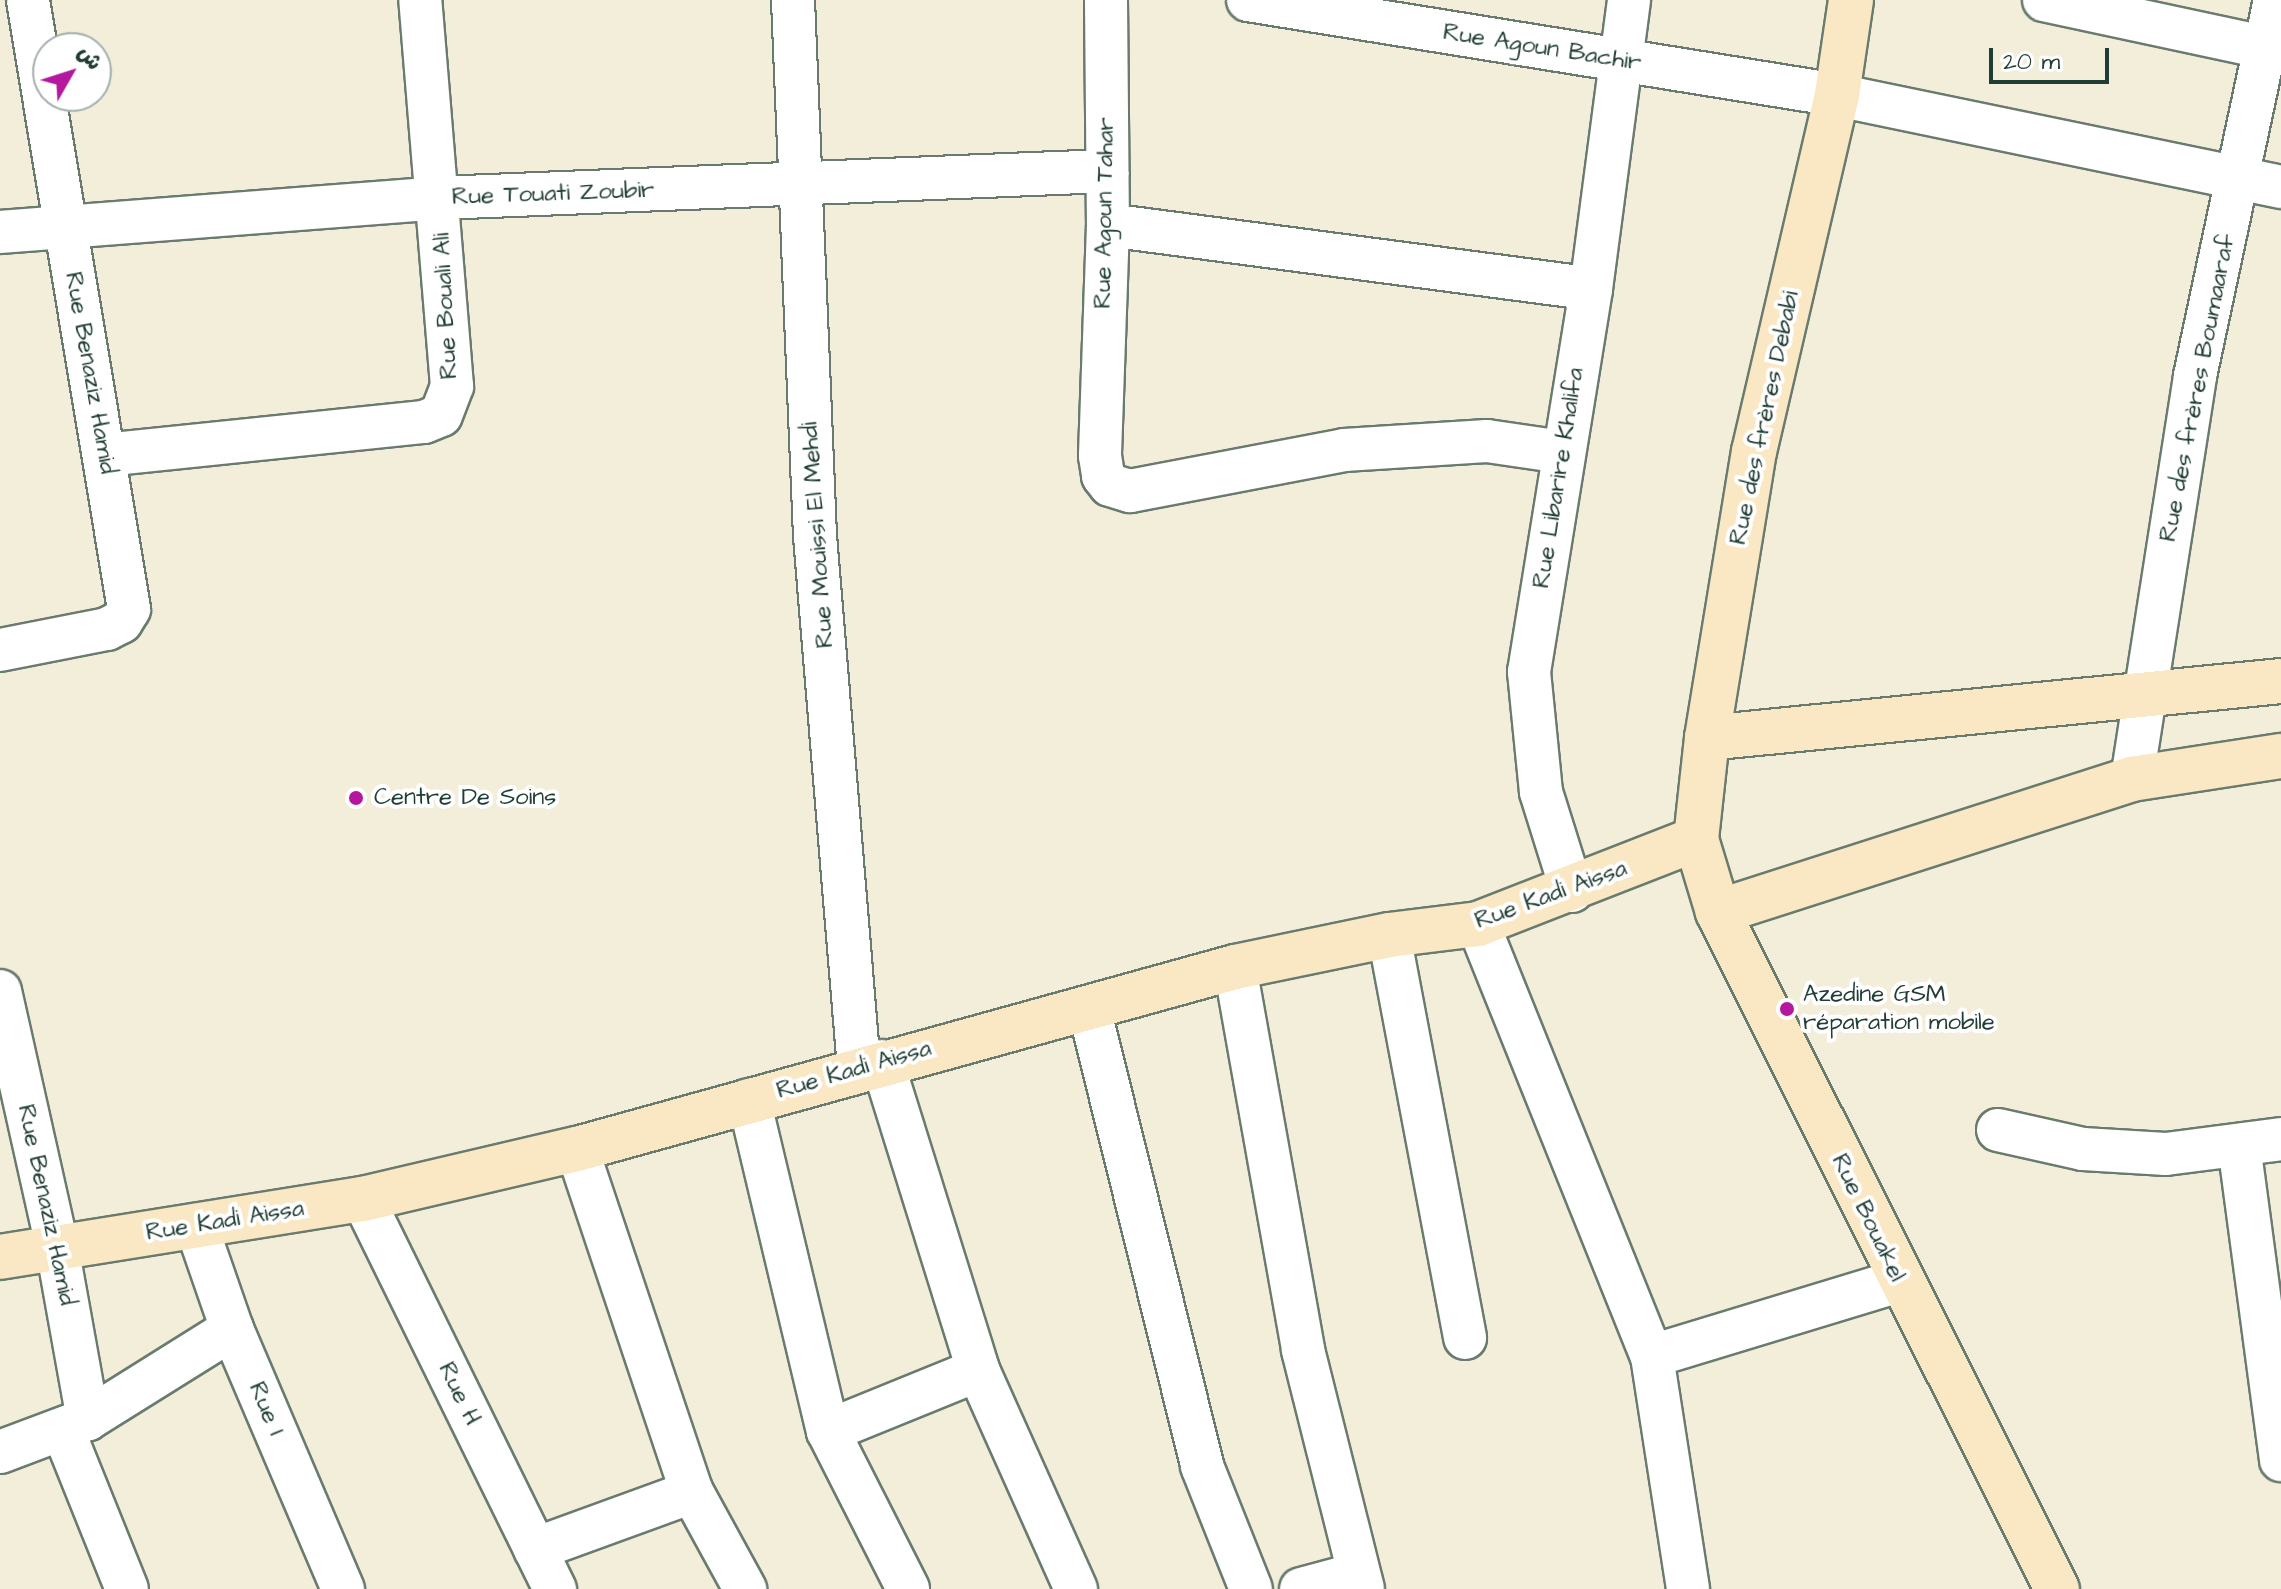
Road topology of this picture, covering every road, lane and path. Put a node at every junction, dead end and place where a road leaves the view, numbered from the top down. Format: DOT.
graph roads {
  1 [pos="28,0"];
  2 [pos="420,0"];
  3 [pos="793,0"];
  4 [pos="1106,0"];
  5 [pos="1248,0"];
  6 [pos="1629,0"];
  7 [pos="1851,0"];
  8 [pos="2044,0"];
  9 [pos="2275,0"];
  10 [pos="1382,10"];
  11 [pos="2273,50"];
  12 [pos="1622,62"];
  13 [pos="1837,95"];
  14 [pos="1107,171"];
  15 [pos="2239,180"];
  16 [pos="801,184"];
  17 [pos="2281,187"];
  18 [pos="440,198"];
  19 [pos="1108,225"];
  20 [pos="64,228"];
  21 [pos="0,232"];
  22 [pos="1591,289"];
  23 [pos="1562,452"];
  24 [pos="104,455"];
  25 [pos="0,650"];
  26 [pos="2281,681"];
  27 [pos="2143,694"];
  28 [pos="1707,738"];
  29 [pos="2281,756"];
  30 [pos="2132,779"];
  31 [pos="1696,839"];
  32 [pos="1572,891"];
  33 [pos="1718,912"];
  34 [pos="1478,924"];
  35 [pos="1389,935"];
  36 [pos="1235,967"];
  37 [pos="0,991"];
  38 [pos="1089,1008"];
  39 [pos="871,1064"];
  40 [pos="749,1100"];
  41 [pos="1998,1130"];
  42 [pos="2281,1139"];
  43 [pos="2239,1145"];
  44 [pos="577,1149"];
  45 [pos="363,1199"];
  46 [pos="196,1225"];
  47 [pos="57,1247"];
  48 [pos="0,1257"];
  49 [pos="1899,1281"];
  50 [pos="232,1329"];
  51 [pos="1465,1338"];
  52 [pos="1652,1356"];
  53 [pos="978,1370"];
  54 [pos="75,1424"];
  55 [pos="828,1431"];
  56 [pos="0,1452"];
  57 [pos="2281,1460"];
  58 [pos="692,1492"];
  59 [pos="535,1549"];
  60 [pos="1360,1582"];
  61 [pos="127,1589"];
  62 [pos="343,1589"];
  63 [pos="555,1589"];
  64 [pos="745,1589"];
  65 [pos="908,1589"];
  66 [pos="1076,1589"];
  67 [pos="1251,1589"];
  68 [pos="1301,1589"];
  69 [pos="1688,1589"];
  70 [pos="2057,1589"];
  1 -- 20 [label="street, Rue Benaziz Hamid"];
  2 -- 18 [label="street, Rue Bouali Ali"];
  3 -- 16 [label="street, Rue Mouissi El Mehdi"];
  4 -- 14 [label="street, Rue Agoun Tahar"];
  5 -- 10 [label="street, Rue Agoun Bachir"];
  6 -- 12 [label="street, Rue Libarire Khalifa"];
  7 -- 13 [label="main road, Rue des frères Debabi"];
  8 -- 11 [label="street"];
  9 -- 11 [label="street, Rue des frères Boumaaraf"];
  10 -- 12 [label="street, Rue Agoun Bachir"];
  11 -- 15 [label="street, Rue des frères Boumaaraf"];
  12 -- 13 [label="street, Rue Agoun Bachir"];
  12 -- 22 [label="street, Rue Libarire Khalifa"];
  13 -- 15 [label="street, Rue Agoun Bachir"];
  13 -- 28 [label="main road, Rue des frères Debabi"];
  14 -- 16 [label="street, Rue Touati Zoubir"];
  14 -- 19 [label="street, Rue Agoun Tahar"];
  15 -- 17 [label="street, Rue Agoun Bachir"];
  15 -- 27 [label="street, Rue des frères Boumaaraf"];
  16 -- 18 [label="street, Rue Touati Zoubir"];
  16 -- 39 [label="street, Rue Mouissi El Mehdi"];
  18 -- 20 [label="street, Rue Touati Zoubir"];
  18 -- 24 [label="street, Rue Bouali Ali"];
  19 -- 22 [label="street"];
  19 -- 23 [label="street, Rue Agoun Tahar"];
  20 -- 21 [label="street, Rue Touati Zoubir"];
  20 -- 24 [label="street, Rue Benaziz Hamid"];
  22 -- 23 [label="street, Rue Libarire Khalifa"];
  23 -- 32 [label="street, Rue Libarire Khalifa"];
  24 -- 25 [label="street, Rue Benaziz Hamid"];
  26 -- 27 [label="main road"];
  27 -- 28 [label="main road"];
  27 -- 30 [label="street, Rue des frères Boumaaraf"];
  28 -- 31 [label="main road, Rue des frères Debabi"];
  29 -- 30 [label="main road"];
  30 -- 33 [label="main road"];
  31 -- 32 [label="main road, Rue Kadi Aissa"];
  31 -- 33 [label="main road, Rue Bouakel"];
  32 -- 34 [label="main road, Rue Kadi Aissa"];
  33 -- 49 [label="main road, Rue Bouakel"];
  34 -- 35 [label="main road, Rue Kadi Aissa"];
  34 -- 52 [label="street"];
  35 -- 36 [label="main road, Rue Kadi Aissa"];
  35 -- 51 [label="street"];
  36 -- 38 [label="main road, Rue Kadi Aissa"];
  36 -- 60 [label="street"];
  37 -- 47 [label="street, Rue Benaziz Hamid"];
  38 -- 39 [label="main road, Rue Kadi Aissa"];
  38 -- 67 [label="street"];
  39 -- 40 [label="main road, Rue Kadi Aissa"];
  39 -- 53 [label="street, Rue Mouissi El Mehdi"];
  40 -- 44 [label="main road, Rue Kadi Aissa"];
  40 -- 55 [label="street"];
  41 -- 43 [label="street"];
  42 -- 43 [label="street"];
  43 -- 57 [label="street"];
  44 -- 45 [label="main road, Rue Kadi Aissa"];
  44 -- 58 [label="street"];
  45 -- 46 [label="main road, Rue Kadi Aissa"];
  45 -- 59 [label="street, Rue H"];
  46 -- 47 [label="main road, Rue Kadi Aissa"];
  46 -- 50 [label="street, Rue I"];
  47 -- 48 [label="main road, Rue Kadi Aissa"];
  47 -- 54 [label="street, Rue Benaziz Hamid"];
  49 -- 52 [label="street"];
  49 -- 70 [label="main road, Rue Bouakel"];
  50 -- 54 [label="street"];
  50 -- 62 [label="street, Rue I"];
  52 -- 69 [label="street"];
  53 -- 55 [label="street"];
  53 -- 66 [label="street, Rue Mouissi El Mehdi"];
  54 -- 56 [label="street"];
  54 -- 61 [label="street, Rue Benaziz Hamid"];
  55 -- 65 [label="street"];
  58 -- 59 [label="street"];
  58 -- 64 [label="street"];
  59 -- 63 [label="street, Rue H"];
  60 -- 68 [label="street"];
}
